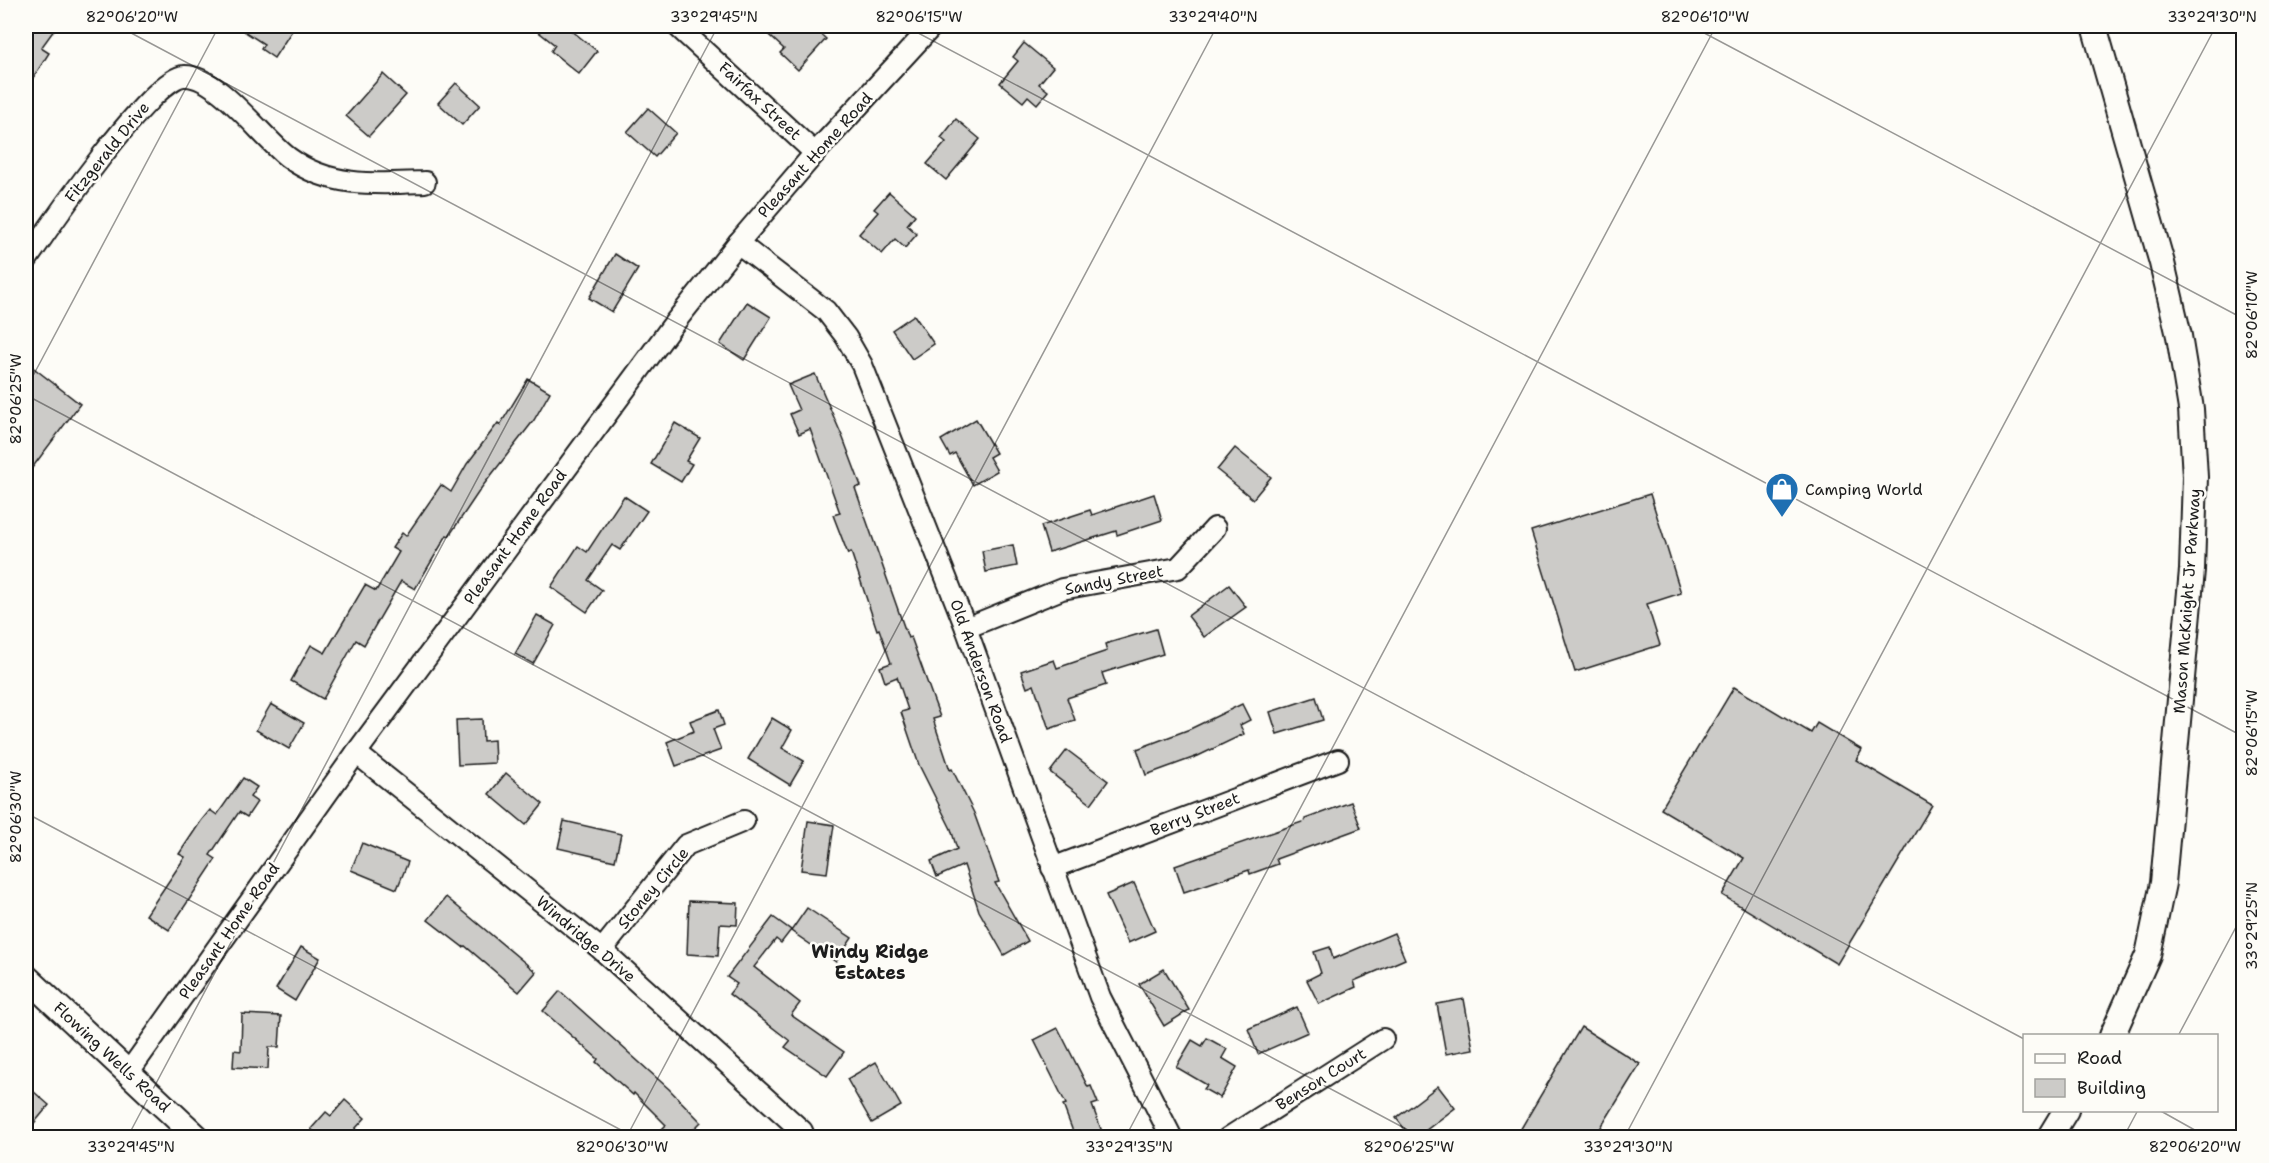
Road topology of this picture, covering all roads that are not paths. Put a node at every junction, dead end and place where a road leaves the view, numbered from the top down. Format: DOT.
graph roads {
  1 [pos="677,26"];
  2 [pos="932,26"];
  3 [pos="2094,26"];
  4 [pos="815,153"];
  5 [pos="425,182"];
  6 [pos="738,243"];
  7 [pos="26,261"];
  8 [pos="1215,528"];
  9 [pos="966,628"];
  10 [pos="356,753"];
  11 [pos="1338,760"];
  12 [pos="744,821"];
  13 [pos="1052,868"];
  14 [pos="602,950"];
  15 [pos="26,977"];
  16 [pos="2112,1034"];
  17 [pos="1383,1039"];
  18 [pos="128,1073"];
  19 [pos="2065,1112"];
  20 [pos="198,1137"];
  21 [pos="805,1137"];
  22 [pos="1172,1137"];
  23 [pos="1227,1137"];
  24 [pos="2049,1137"];
  1 -- 4 [label="street, Fairfax Street"];
  2 -- 4 [label="street, Pleasant Home Road"];
  3 -- 16 [label="main road, Mason McKnight Jr Parkway"];
  4 -- 6 [label="street, Pleasant Home Road"];
  5 -- 7 [label="street, Fitzgerald Drive"];
  6 -- 9 [label="street, Old Anderson Road"];
  6 -- 10 [label="street, Pleasant Home Road"];
  8 -- 9 [label="street, Sandy Street"];
  9 -- 13 [label="street, Old Anderson Road"];
  10 -- 14 [label="street, Windridge Drive"];
  10 -- 18 [label="street, Pleasant Home Road"];
  11 -- 13 [label="street, Berry Street"];
  12 -- 14 [label="street, Stoney Circle"];
  13 -- 22 [label="street, Old Anderson Road"];
  14 -- 21 [label="street, Windridge Drive"];
  15 -- 18 [label="main road, Flowing Wells Road"];
  17 -- 23 [label="street, Benson Court"];
  18 -- 20 [label="main road, Flowing Wells Road"];
  19 -- 24 [label="main road"];
}
